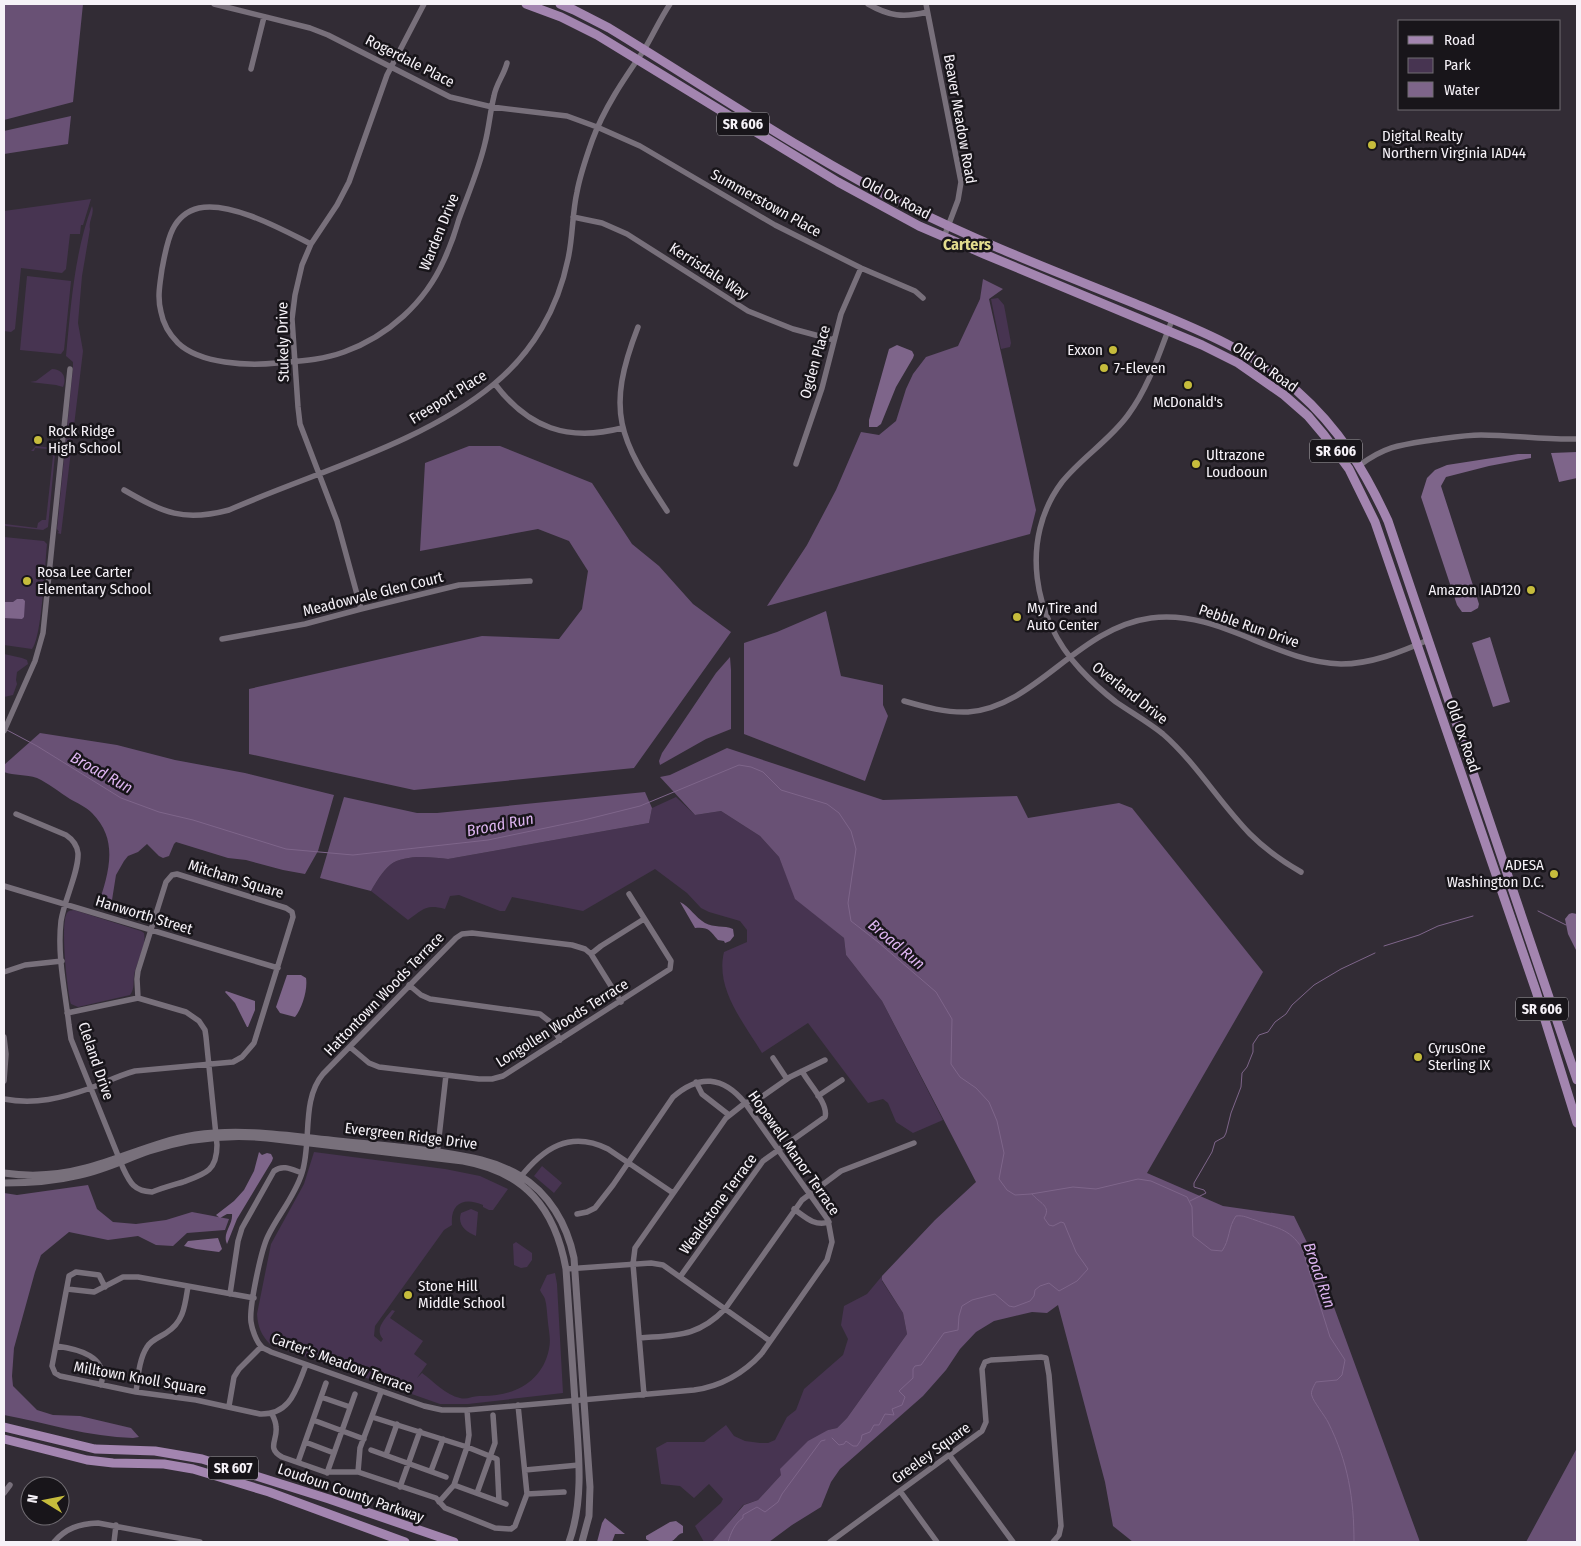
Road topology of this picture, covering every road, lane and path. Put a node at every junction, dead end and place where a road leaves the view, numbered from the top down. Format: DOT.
graph roads {
  1 [pos="214,4"];
  2 [pos="424,4"];
  3 [pos="526,4"];
  4 [pos="560,4"];
  5 [pos="670,4"];
  6 [pos="868,4"];
  7 [pos="926,4"];
  8 [pos="927,12"];
  9 [pos="264,17"];
  10 [pos="644,50"];
  11 [pos="636,60"];
  12 [pos="507,63"];
  13 [pos="391,66"];
  14 [pos="251,69"];
  15 [pos="492,107"];
  16 [pos="597,127"];
  17 [pos="573,217"];
  18 [pos="948,226"];
  19 [pos="944,237"];
  20 [pos="311,244"];
  21 [pos="861,268"];
  22 [pos="923,298"];
  23 [pos="1172,320"];
  24 [pos="638,327"];
  25 [pos="1168,331"];
  26 [pos="834,340"];
  27 [pos="294,362"];
  28 [pos="70,369"];
  29 [pos="494,384"];
  30 [pos="622,428"];
  31 [pos="1577,439"];
  32 [pos="796,464"];
  33 [pos="1360,465"];
  34 [pos="319,474"];
  35 [pos="124,490"];
  36 [pos="667,511"];
  37 [pos="530,581"];
  38 [pos="361,608"];
  39 [pos="222,640"];
  40 [pos="1428,640"];
  41 [pos="1417,645"];
  42 [pos="1070,656"];
  43 [pos="904,702"];
  44 [pos="4,731"];
  45 [pos="16,814"];
  46 [pos="1301,872"];
  47 [pos="4,886"];
  48 [pos="629,894"];
  49 [pos="64,904"];
  50 [pos="644,919"];
  51 [pos="150,930"];
  52 [pos="591,954"];
  53 [pos="62,961"];
  54 [pos="278,968"];
  55 [pos="4,972"];
  56 [pos="409,985"];
  57 [pos="138,998"];
  58 [pos="621,1002"];
  59 [pos="67,1013"];
  60 [pos="4,1037"];
  61 [pos="560,1040"];
  62 [pos="350,1047"];
  63 [pos="773,1058"];
  64 [pos="825,1060"];
  65 [pos="210,1065"];
  66 [pos="802,1071"];
  67 [pos="446,1075"];
  68 [pos="787,1079"];
  69 [pos="842,1080"];
  70 [pos="1577,1080"];
  71 [pos="4,1082"];
  72 [pos="696,1082"];
  73 [pos="91,1088"];
  74 [pos="818,1096"];
  75 [pos="4,1099"];
  76 [pos="746,1103"];
  77 [pos="729,1115"];
  78 [pos="1577,1123"];
  79 [pos="216,1135"];
  80 [pos="307,1140"];
  81 [pos="914,1143"];
  82 [pos="779,1149"];
  83 [pos="437,1155"];
  84 [pos="119,1160"];
  85 [pos="628,1161"];
  86 [pos="4,1173"];
  87 [pos="302,1173"];
  88 [pos="519,1179"];
  89 [pos="4,1183"];
  90 [pos="673,1193"];
  91 [pos="809,1194"];
  92 [pos="794,1209"];
  93 [pos="577,1214"];
  94 [pos="828,1222"];
  95 [pos="633,1264"];
  96 [pos="566,1269"];
  97 [pos="575,1269"];
  98 [pos="680,1277"];
  99 [pos="105,1286"];
  100 [pos="188,1286"];
  101 [pos="67,1289"];
  102 [pos="230,1294"];
  103 [pos="254,1298"];
  104 [pos="725,1309"];
  105 [pos="640,1338"];
  106 [pos="770,1341"];
  107 [pos="56,1346"];
  108 [pos="261,1347"];
  109 [pos="306,1365"];
  110 [pos="326,1383"];
  111 [pos="101,1385"];
  112 [pos="136,1392"];
  113 [pos="381,1392"];
  114 [pos="355,1394"];
  115 [pos="644,1395"];
  116 [pos="321,1397"];
  117 [pos="574,1400"];
  118 [pos="584,1400"];
  119 [pos="518,1405"];
  120 [pos="229,1406"];
  121 [pos="350,1407"];
  122 [pos="466,1410"];
  123 [pos="272,1414"];
  124 [pos="494,1415"];
  125 [pos="372,1417"];
  126 [pos="313,1420"];
  127 [pos="397,1424"];
  128 [pos="4,1427"];
  129 [pos="342,1431"];
  130 [pos="420,1431"];
  131 [pos="364,1439"];
  132 [pos="443,1439"];
  133 [pos="4,1440"];
  134 [pos="305,1442"];
  135 [pos="467,1447"];
  136 [pos="372,1450"];
  137 [pos="334,1452"];
  138 [pos="386,1455"];
  139 [pos="490,1456"];
  140 [pos="950,1456"];
  141 [pos="298,1462"];
  142 [pos="408,1464"];
  143 [pos="579,1465"];
  144 [pos="525,1470"];
  145 [pos="431,1471"];
  146 [pos="327,1472"];
  147 [pos="358,1472"];
  148 [pos="446,1476"];
  149 [pos="454,1485"];
  150 [pos="10,1486"];
  151 [pos="400,1487"];
  152 [pos="900,1491"];
  153 [pos="4,1492"];
  154 [pos="564,1492"];
  155 [pos="477,1493"];
  156 [pos="527,1494"];
  157 [pos="499,1501"];
  158 [pos="439,1502"];
  159 [pos="506,1504"];
  160 [pos="116,1525"];
  161 [pos="178,1540"];
  162 [pos="54,1542"];
  163 [pos="114,1542"];
  164 [pos="200,1542"];
  165 [pos="405,1542"];
  166 [pos="454,1542"];
  167 [pos="569,1542"];
  168 [pos="582,1542"];
  169 [pos="830,1542"];
  170 [pos="937,1542"];
  171 [pos="1013,1542"];
  172 [pos="1053,1542"];
  1 -- 9 [label="street, Rogerdale Place"];
  2 -- 13 [label="street, Stukely Drive"];
  3 -- 11 [label="main road, Old Ox Road / SR 606"];
  4 -- 10 [label="main road, Old Ox Road / SR 606"];
  5 -- 10 [label="street, Freeport Place"];
  6 -- 8 [label="street"];
  7 -- 8 [label="street, Beaver Meadow Road"];
  8 -- 18 [label="street, Beaver Meadow Road"];
  9 -- 13 [label="street, Rogerdale Place"];
  9 -- 14 [label="street"];
  10 -- 11 [label="street, Freeport Place"];
  10 -- 18 [label="main road, Old Ox Road / SR 606"];
  11 -- 16 [label="street, Freeport Place"];
  11 -- 19 [label="main road, Old Ox Road / SR 606"];
  12 -- 15 [label="street, Warden Drive"];
  13 -- 15 [label="street, Rogerdale Place"];
  13 -- 20 [label="street, Stukely Drive"];
  15 -- 16 [label="street, Rogerdale Place"];
  15 -- 27 [label="street, Warden Drive"];
  16 -- 17 [label="street, Freeport Place"];
  16 -- 21 [label="street, Summerstown Place"];
  17 -- 26 [label="street, Kerrisdale Way"];
  17 -- 29 [label="street, Freeport Place"];
  18 -- 19 [label="street, Beaver Meadow Road"];
  18 -- 23 [label="main road, Old Ox Road / SR 606"];
  19 -- 25 [label="main road, Old Ox Road / SR 606"];
  20 -- 27 [label="street, Stukely Drive"];
  20 -- 27 [label="street"];
  21 -- 22 [label="street, Summerstown Place"];
  21 -- 26 [label="street, Ogden Place"];
  23 -- 25 [label="street, Overland Drive"];
  23 -- 33 [label="main road, Old Ox Road / SR 606"];
  24 -- 30 [label="street"];
  25 -- 41 [label="main road, Old Ox Road / SR 606"];
  25 -- 42 [label="street, Overland Drive"];
  26 -- 32 [label="street, Ogden Place"];
  27 -- 34 [label="street, Stukely Drive"];
  28 -- 44 [label="street"];
  29 -- 30 [label="street"];
  29 -- 34 [label="street, Freeport Place"];
  30 -- 36 [label="street"];
  31 -- 33 [label="street"];
  33 -- 40 [label="main road, Old Ox Road / SR 606"];
  34 -- 35 [label="street, Freeport Place"];
  34 -- 38 [label="street, Stukely Drive"];
  37 -- 38 [label="street, Meadowvale Glen Court"];
  38 -- 39 [label="street, Meadowvale Glen Court"];
  40 -- 41 [label="street, Pebble Run Drive"];
  40 -- 70 [label="main road, Old Ox Road / SR 606"];
  41 -- 42 [label="street, Pebble Run Drive"];
  41 -- 78 [label="main road, Old Ox Road / SR 606"];
  42 -- 43 [label="street, Pebble Run Drive"];
  42 -- 46 [label="street, Overland Drive"];
  45 -- 49 [label="street, Cleland Drive"];
  47 -- 49 [label="street, Hanworth Street"];
  48 -- 50 [label="street, Longollen Woods Terrace"];
  49 -- 51 [label="street, Hanworth Street"];
  49 -- 53 [label="street, Cleland Drive"];
  50 -- 52 [label="street"];
  50 -- 58 [label="street, Longollen Woods Terrace"];
  51 -- 54 [label="street, Hanworth Street"];
  51 -- 54 [label="street, Mitcham Square"];
  51 -- 57 [label="street, Mitcham Square"];
  52 -- 56 [label="street, Hattontown Woods Terrace"];
  52 -- 58 [label="street"];
  53 -- 55 [label="street"];
  53 -- 59 [label="street, Cleland Drive"];
  54 -- 65 [label="street, Mitcham Square"];
  56 -- 61 [label="street"];
  56 -- 62 [label="street, Hattontown Woods Terrace"];
  57 -- 59 [label="street"];
  57 -- 65 [label="street, Cleland Drive"];
  58 -- 61 [label="street, Longollen Woods Terrace"];
  59 -- 73 [label="street, Cleland Drive"];
  60 -- 71 [label="street"];
  61 -- 67 [label="street, Longollen Woods Terrace"];
  62 -- 67 [label="street, Longollen Woods Terrace"];
  62 -- 80 [label="street, Hattontown Woods Terrace"];
  63 -- 68 [label="street"];
  64 -- 66 [label="street"];
  65 -- 73 [label="street, Mitcham Square"];
  65 -- 79 [label="street, Cleland Drive"];
  66 -- 68 [label="street"];
  66 -- 74 [label="street"];
  67 -- 83 [label="street"];
  68 -- 76 [label="street"];
  69 -- 74 [label="street"];
  72 -- 76 [label="street, Hopewell Manor Terrace"];
  72 -- 77 [label="street"];
  72 -- 85 [label="street"];
  73 -- 75 [label="street, Mitcham Square"];
  73 -- 84 [label="street, Cleland Drive"];
  74 -- 82 [label="street, Wealdstone Terrace"];
  76 -- 77 [label="street"];
  76 -- 82 [label="street, Hopewell Manor Terrace"];
  77 -- 90 [label="street"];
  79 -- 80 [label="street, Evergreen Ridge Drive"];
  79 -- 84 [label="street, Evergreen Ridge Drive"];
  79 -- 84 [label="street, Cleland Drive"];
  80 -- 83 [label="street, Evergreen Ridge Drive"];
  80 -- 87 [label="street, Carter's Meadow Terrace"];
  81 -- 91 [label="street"];
  82 -- 91 [label="street, Hopewell Manor Terrace"];
  82 -- 98 [label="street, Wealdstone Terrace"];
  83 -- 88 [label="street, Evergreen Ridge Drive"];
  84 -- 86 [label="street, Evergreen Ridge Drive"];
  84 -- 89 [label="street, Evergreen Ridge Drive"];
  85 -- 88 [label="street"];
  85 -- 90 [label="street"];
  85 -- 93 [label="street"];
  87 -- 102 [label="street"];
  87 -- 103 [label="street, Carter's Meadow Terrace"];
  88 -- 96 [label="street, Evergreen Ridge Drive"];
  88 -- 97 [label="street, Evergreen Ridge Drive"];
  90 -- 95 [label="street"];
  91 -- 92 [label="street"];
  91 -- 94 [label="street, Hopewell Manor Terrace"];
  92 -- 94 [label="street"];
  92 -- 104 [label="street"];
  94 -- 106 [label="street, Hopewell Manor Terrace"];
  95 -- 97 [label="street"];
  95 -- 98 [label="street"];
  95 -- 105 [label="street"];
  96 -- 97 [label="street"];
  96 -- 117 [label="street, Evergreen Ridge Drive"];
  97 -- 118 [label="street, Evergreen Ridge Drive"];
  98 -- 104 [label="street"];
  99 -- 100 [label="street"];
  99 -- 101 [label="street"];
  99 -- 101 [label="street, Milltown Knoll Square"];
  100 -- 102 [label="street"];
  100 -- 112 [label="street"];
  101 -- 107 [label="street, Milltown Knoll Square"];
  102 -- 103 [label="street"];
  103 -- 108 [label="street, Carter's Meadow Terrace"];
  104 -- 105 [label="street"];
  104 -- 106 [label="street"];
  105 -- 115 [label="street"];
  106 -- 115 [label="street, Hopewell Manor Terrace"];
  107 -- 111 [label="street"];
  107 -- 111 [label="street, Milltown Knoll Square"];
  108 -- 109 [label="street, Carter's Meadow Terrace"];
  108 -- 120 [label="street"];
  109 -- 113 [label="street, Carter's Meadow Terrace"];
  109 -- 123 [label="street"];
  110 -- 116 [label="street"];
  111 -- 112 [label="street, Milltown Knoll Square"];
  112 -- 120 [label="street, Milltown Knoll Square"];
  113 -- 122 [label="street, Carter's Meadow Terrace"];
  113 -- 125 [label="street"];
  114 -- 121 [label="street"];
  115 -- 118 [label="street, Hopewell Manor Terrace"];
  116 -- 121 [label="street"];
  116 -- 126 [label="street"];
  117 -- 118 [label="street, Hopewell Manor Terrace"];
  117 -- 119 [label="street, Carter's Meadow Terrace"];
  117 -- 143 [label="street, Evergreen Ridge Drive"];
  118 -- 168 [label="street, Evergreen Ridge Drive"];
  119 -- 122 [label="street, Carter's Meadow Terrace"];
  119 -- 144 [label="street"];
  120 -- 123 [label="street, Milltown Knoll Square"];
  121 -- 129 [label="street"];
  122 -- 135 [label="street"];
  123 -- 141 [label="street"];
  124 -- 139 [label="street"];
  125 -- 127 [label="street"];
  125 -- 131 [label="street"];
  126 -- 129 [label="street"];
  126 -- 134 [label="street"];
  127 -- 130 [label="street"];
  127 -- 138 [label="street"];
  128 -- 166 [label="main road, Loudoun County Parkway / SR 607"];
  129 -- 131 [label="street"];
  129 -- 137 [label="street"];
  130 -- 132 [label="street"];
  130 -- 142 [label="street"];
  131 -- 147 [label="street"];
  132 -- 135 [label="street"];
  132 -- 145 [label="street"];
  133 -- 165 [label="main road, Loudoun County Parkway / SR 607"];
  134 -- 137 [label="street"];
  134 -- 141 [label="street"];
  135 -- 139 [label="street"];
  135 -- 149 [label="street"];
  136 -- 138 [label="street"];
  137 -- 146 [label="street"];
  138 -- 142 [label="street"];
  139 -- 155 [label="street"];
  139 -- 157 [label="street"];
  140 -- 152 [label="street, Greeley Square"];
  140 -- 171 [label="street"];
  140 -- 172 [label="street, Greeley Square"];
  141 -- 146 [label="street"];
  142 -- 145 [label="street"];
  142 -- 151 [label="street"];
  143 -- 144 [label="street"];
  143 -- 167 [label="street, Evergreen Ridge Drive"];
  144 -- 156 [label="street"];
  145 -- 148 [label="street"];
  146 -- 147 [label="street"];
  147 -- 151 [label="street"];
  149 -- 155 [label="street"];
  149 -- 158 [label="street"];
  150 -- 153 [label="street"];
  151 -- 158 [label="street"];
  152 -- 169 [label="street, Greeley Square"];
  152 -- 170 [label="street"];
  154 -- 156 [label="street"];
  155 -- 157 [label="street"];
  156 -- 158 [label="street"];
  157 -- 159 [label="street"];
  160 -- 161 [label="street"];
  160 -- 162 [label="street"];
  160 -- 163 [label="street"];
  161 -- 164 [label="street"];
}
